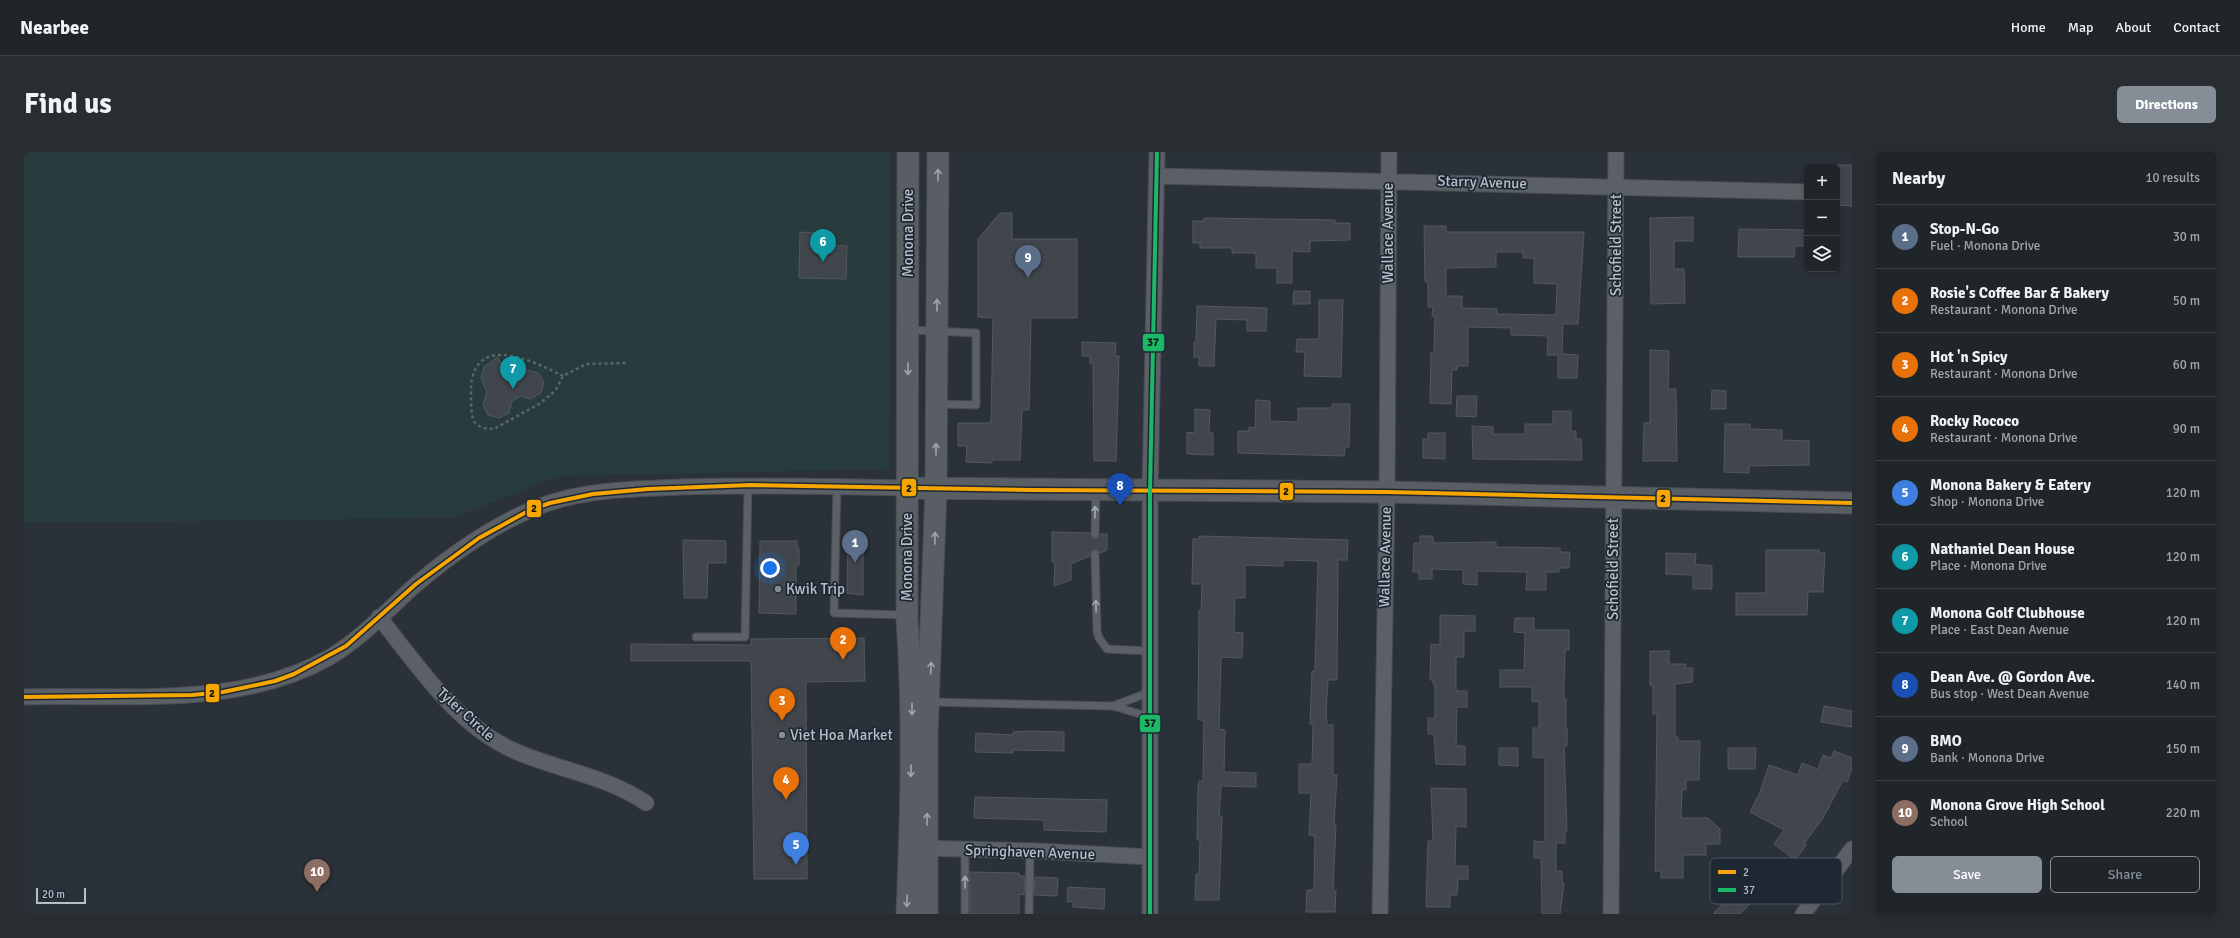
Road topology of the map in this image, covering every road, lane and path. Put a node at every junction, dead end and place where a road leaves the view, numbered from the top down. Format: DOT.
graph roads {
  1 [pos="908,152"];
  2 [pos="938,152"];
  3 [pos="1157,152"];
  4 [pos="1388,152"];
  5 [pos="1616,152"];
  6 [pos="1157,176"];
  7 [pos="1388,180"];
  8 [pos="1616,186"];
  9 [pos="1804,192"];
  10 [pos="908,330"];
  11 [pos="937,330"];
  12 [pos="626,363"];
  13 [pos="563,376"];
  14 [pos="937,404"];
  15 [pos="748,485"];
  16 [pos="837,487"];
  17 [pos="908,488"];
  18 [pos="936,488"];
  19 [pos="1096,490"];
  20 [pos="1150,491"];
  21 [pos="1387,492"];
  22 [pos="1614,498"];
  23 [pos="1852,503"];
  24 [pos="1095,534"];
  25 [pos="1095,554"];
  26 [pos="907,615"];
  27 [pos="379,617"];
  28 [pos="696,636"];
  29 [pos="1150,651"];
  30 [pos="1150,692"];
  31 [pos="24,697"];
  32 [pos="929,702"];
  33 [pos="1113,706"];
  34 [pos="1150,717"];
  35 [pos="646,803"];
  36 [pos="918,848"];
  37 [pos="1852,849"];
  38 [pos="966,850"];
  39 [pos="1030,851"];
  40 [pos="1150,857"];
  41 [pos="1842,862"];
  42 [pos="1811,904"];
  43 [pos="907,914"];
  44 [pos="927,914"];
  45 [pos="965,914"];
  46 [pos="1029,914"];
  47 [pos="1150,914"];
  48 [pos="1380,914"];
  49 [pos="1611,914"];
  50 [pos="1803,914"];
  1 -- 10 [label="street, Monona Drive"];
  11 -- 2 [label="street, Monona Drive, one-way"];
  3 -- 6 [label="street"];
  4 -- 7 [label="street, Wallace Avenue"];
  5 -- 8 [label="street, Schofield Street"];
  6 -- 7 [label="street, Starry Avenue"];
  6 -- 20 [label="street"];
  7 -- 8 [label="street, Starry Avenue"];
  7 -- 21 [label="street, Wallace Avenue"];
  8 -- 9 [label="street, Starry Avenue"];
  8 -- 22 [label="street, Schofield Street"];
  10 -- 11 [label="lane"];
  10 -- 17 [label="street, Monona Drive, one-way"];
  11 -- 14 [label="street, Monona Drive"];
  11 -- 14 [label="lane"];
  12 -- 13 [label="path"];
  13 -- 13 [label="path"];
  18 -- 14 [label="street, Monona Drive, one-way"];
  15 -- 16 [label="street"];
  15 -- 27 [label="street"];
  15 -- 28 [label="lane"];
  16 -- 17 [label="street"];
  16 -- 26 [label="lane"];
  17 -- 18 [label="street"];
  17 -- 26 [label="street, Monona Drive"];
  18 -- 19 [label="street"];
  32 -- 18 [label="street, Monona Drive, one-way"];
  19 -- 20 [label="street"];
  24 -- 19 [label="lane, one-way"];
  20 -- 21 [label="street"];
  20 -- 29 [label="street"];
  21 -- 22 [label="street"];
  21 -- 48 [label="street, Wallace Avenue"];
  22 -- 23 [label="street"];
  22 -- 49 [label="street, Schofield Street"];
  29 -- 25 [label="lane, one-way"];
  26 -- 36 [label="street, Monona Drive, one-way"];
  27 -- 31 [label="street"];
  27 -- 35 [label="street, Tyler Circle"];
  29 -- 30 [label="street"];
  30 -- 33 [label="lane"];
  30 -- 34 [label="street"];
  32 -- 33 [label="lane"];
  36 -- 32 [label="street, Monona Drive, one-way"];
  33 -- 34 [label="lane"];
  34 -- 40 [label="street"];
  36 -- 38 [label="street, Springhaven Avenue"];
  36 -- 43 [label="street, Monona Drive, one-way"];
  36 -- 44 [label="street, Monona Drive"];
  37 -- 41 [label="street"];
  38 -- 39 [label="street, Springhaven Avenue"];
  45 -- 38 [label="lane, one-way"];
  39 -- 40 [label="street, Springhaven Avenue"];
  39 -- 46 [label="lane"];
  40 -- 47 [label="street"];
  42 -- 50 [label="street"];
}
